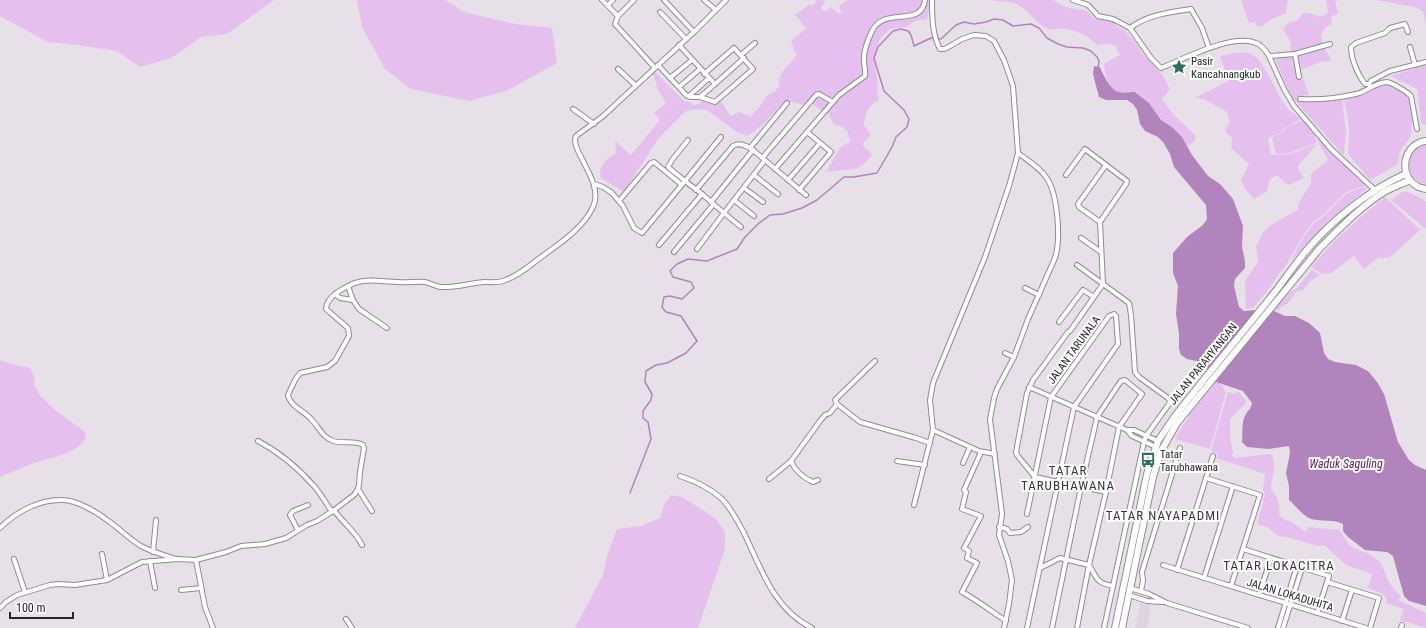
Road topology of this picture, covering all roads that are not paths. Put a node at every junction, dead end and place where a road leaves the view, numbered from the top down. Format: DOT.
graph roads {
  1 [pos="602,0"];
  2 [pos="613,0"];
  3 [pos="634,0"];
  4 [pos="664,0"];
  5 [pos="704,0"];
  6 [pos="726,0"];
  7 [pos="925,0"];
  8 [pos="932,0"];
  9 [pos="1073,0"];
  10 [pos="608,5"];
  11 [pos="716,10"];
  12 [pos="660,12"];
  13 [pos="618,16"];
  14 [pos="1407,20"];
  15 [pos="1404,25"];
  16 [pos="1130,28"];
  17 [pos="694,32"];
  18 [pos="1408,32"];
  19 [pos="686,39"];
  20 [pos="755,43"];
  21 [pos="1330,44"];
  22 [pos="679,45"];
  23 [pos="1410,47"];
  24 [pos="1209,48"];
  25 [pos="1295,54"];
  26 [pos="742,56"];
  27 [pos="1269,56"];
  28 [pos="692,60"];
  29 [pos="1426,62"];
  30 [pos="1415,65"];
  31 [pos="656,66"];
  32 [pos="618,69"];
  33 [pos="700,69"];
  34 [pos="704,74"];
  35 [pos="1299,77"];
  36 [pos="670,78"];
  37 [pos="709,78"];
  38 [pos="715,84"];
  39 [pos="635,85"];
  40 [pos="1370,86"];
  41 [pos="679,87"];
  42 [pos="689,96"];
  43 [pos="700,97"];
  44 [pos="1300,99"];
  45 [pos="833,102"];
  46 [pos="788,103"];
  47 [pos="573,109"];
  48 [pos="594,124"];
  49 [pos="1417,129"];
  50 [pos="807,132"];
  51 [pos="721,137"];
  52 [pos="688,140"];
  53 [pos="1426,141"];
  54 [pos="820,143"];
  55 [pos="752,149"];
  56 [pos="1018,154"];
  57 [pos="764,159"];
  58 [pos="1106,165"];
  59 [pos="775,168"];
  60 [pos="1406,174"];
  61 [pos="754,175"];
  62 [pos="1066,175"];
  63 [pos="788,180"];
  64 [pos="1410,180"];
  65 [pos="684,183"];
  66 [pos="594,184"];
  67 [pos="744,188"];
  68 [pos="1426,189"];
  69 [pos="696,190"];
  70 [pos="799,190"];
  71 [pos="1375,190"];
  72 [pos="702,194"];
  73 [pos="778,194"];
  74 [pos="806,195"];
  75 [pos="1381,195"];
  76 [pos="734,200"];
  77 [pos="619,201"];
  78 [pos="763,202"];
  79 [pos="712,203"];
  80 [pos="724,213"];
  81 [pos="754,216"];
  82 [pos="1100,222"];
  83 [pos="741,227"];
  84 [pos="1081,238"];
  85 [pos="659,245"];
  86 [pos="697,249"];
  87 [pos="674,252"];
  88 [pos="1102,252"];
  89 [pos="1077,265"];
  90 [pos="1103,284"];
  91 [pos="1284,285"];
  92 [pos="348,286"];
  93 [pos="1025,288"];
  94 [pos="335,294"];
  95 [pos="1040,295"];
  96 [pos="1094,297"];
  97 [pos="353,300"];
  98 [pos="1059,322"];
  99 [pos="387,328"];
  100 [pos="1005,353"];
  101 [pos="1014,357"];
  102 [pos="875,362"];
  103 [pos="1030,387"];
  104 [pos="1051,397"];
  105 [pos="837,404"];
  106 [pos="1074,407"];
  107 [pos="1181,413"];
  108 [pos="1096,417"];
  109 [pos="1119,427"];
  110 [pos="933,430"];
  111 [pos="1127,430"];
  112 [pos="1146,436"];
  113 [pos="258,441"];
  114 [pos="1144,442"];
  115 [pos="930,443"];
  116 [pos="1157,444"];
  117 [pos="970,447"];
  118 [pos="1180,448"];
  119 [pos="981,452"];
  120 [pos="995,454"];
  121 [pos="1213,456"];
  122 [pos="791,461"];
  123 [pos="898,461"];
  124 [pos="963,463"];
  125 [pos="925,466"];
  126 [pos="680,476"];
  127 [pos="1035,477"];
  128 [pos="1206,478"];
  129 [pos="769,479"];
  130 [pos="818,480"];
  131 [pos="1058,482"];
  132 [pos="1233,486"];
  133 [pos="1081,487"];
  134 [pos="358,489"];
  135 [pos="1106,492"];
  136 [pos="308,505"];
  137 [pos="914,505"];
  138 [pos="333,511"];
  139 [pos="372,511"];
  140 [pos="1142,513"];
  141 [pos="1027,514"];
  142 [pos="156,520"];
  143 [pos="999,527"];
  144 [pos="1028,527"];
  145 [pos="0,528"];
  146 [pos="298,530"];
  147 [pos="362,545"];
  148 [pos="1243,550"];
  149 [pos="154,552"];
  150 [pos="102,554"];
  151 [pos="1271,558"];
  152 [pos="14,559"];
  153 [pos="178,559"];
  154 [pos="196,560"];
  155 [pos="1066,560"];
  156 [pos="150,561"];
  157 [pos="1089,565"];
  158 [pos="1163,565"];
  159 [pos="1300,567"];
  160 [pos="1040,568"];
  161 [pos="1177,570"];
  162 [pos="1204,578"];
  163 [pos="107,580"];
  164 [pos="1327,582"];
  165 [pos="1113,586"];
  166 [pos="1231,586"];
  167 [pos="155,588"];
  168 [pos="201,588"];
  169 [pos="181,590"];
  170 [pos="1352,590"];
  171 [pos="1141,591"];
  172 [pos="25,592"];
  173 [pos="1130,592"];
  174 [pos="1259,595"];
  175 [pos="1167,603"];
  176 [pos="1286,603"];
  177 [pos="1290,605"];
  178 [pos="0,608"];
  179 [pos="1317,613"];
  180 [pos="346,619"];
  181 [pos="1006,621"];
  182 [pos="1342,621"];
  183 [pos="213,628"];
  184 [pos="352,628"];
  185 [pos="812,628"];
  186 [pos="1004,628"];
  187 [pos="1027,628"];
  188 [pos="1052,628"];
  189 [pos="1077,628"];
  190 [pos="1104,628"];
  191 [pos="1115,628"];
  192 [pos="1122,628"];
  193 [pos="1248,628"];
  194 [pos="1278,628"];
  195 [pos="1283,628"];
  196 [pos="1366,628"];
  197 [pos="1370,628"];
  1 -- 10 [label="street"];
  2 -- 10 [label="street"];
  3 -- 13 [label="street"];
  4 -- 17 [label="street"];
  5 -- 11 [label="street"];
  6 -- 11 [label="street"];
  7 -- 45 [label="street"];
  8 -- 56 [label="street"];
  9 -- 16 [label="street"];
  10 -- 13 [label="street"];
  11 -- 17 [label="street"];
  12 -- 19 [label="street"];
  13 -- 31 [label="street"];
  14 -- 15 [label="street"];
  15 -- 18 [label="street"];
  15 -- 40 [label="street"];
  16 -- 24 [label="street"];
  16 -- 24 [label="street"];
  17 -- 19 [label="street"];
  19 -- 22 [label="street"];
  20 -- 26 [label="street"];
  21 -- 25 [label="street"];
  22 -- 28 [label="street"];
  22 -- 31 [label="street"];
  23 -- 30 [label="street"];
  24 -- 27 [label="street"];
  25 -- 27 [label="street"];
  25 -- 35 [label="street"];
  26 -- 34 [label="street"];
  26 -- 38 [label="street"];
  26 -- 43 [label="street"];
  27 -- 71 [label="street"];
  28 -- 33 [label="street"];
  28 -- 36 [label="street"];
  29 -- 30 [label="street"];
  30 -- 40 [label="street"];
  31 -- 36 [label="street"];
  31 -- 39 [label="street"];
  32 -- 39 [label="street"];
  33 -- 34 [label="street"];
  33 -- 41 [label="street"];
  34 -- 37 [label="street"];
  36 -- 41 [label="street"];
  37 -- 38 [label="street"];
  37 -- 42 [label="street"];
  38 -- 43 [label="street"];
  39 -- 48 [label="street"];
  40 -- 44 [label="street"];
  40 -- 49 [label="street"];
  41 -- 42 [label="street"];
  42 -- 43 [label="street"];
  45 -- 50 [label="street"];
  45 -- 57 [label="street"];
  46 -- 55 [label="street"];
  47 -- 48 [label="street"];
  48 -- 66 [label="street"];
  50 -- 54 [label="street"];
  50 -- 59 [label="street"];
  51 -- 65 [label="street"];
  52 -- 65 [label="street"];
  53 -- 60 [label="main road"];
  54 -- 63 [label="street"];
  54 -- 70 [label="street"];
  55 -- 57 [label="street"];
  55 -- 69 [label="street"];
  55 -- 79 [label="street"];
  56 -- 95 [label="street"];
  56 -- 110 [label="street"];
  57 -- 59 [label="street"];
  57 -- 61 [label="street"];
  58 -- 62 [label="street"];
  58 -- 82 [label="street"];
  58 -- 82 [label="street"];
  59 -- 63 [label="street"];
  60 -- 64 [label="main road"];
  60 -- 71 [label="main road, JALAN PARAHYANGAN"];
  61 -- 67 [label="street"];
  61 -- 73 [label="street"];
  63 -- 70 [label="street"];
  64 -- 68 [label="main road"];
  64 -- 75 [label="main road, JALAN PARAHYANGAN"];
  65 -- 69 [label="street"];
  65 -- 77 [label="street"];
  65 -- 77 [label="street"];
  66 -- 77 [label="street"];
  66 -- 92 [label="street"];
  67 -- 76 [label="street"];
  67 -- 78 [label="street"];
  69 -- 72 [label="street"];
  70 -- 74 [label="street"];
  71 -- 75 [label="street"];
  71 -- 91 [label="main road, JALAN PARAHYANGAN"];
  72 -- 79 [label="street"];
  72 -- 85 [label="street"];
  75 -- 91 [label="main road, JALAN PARAHYANGAN"];
  76 -- 80 [label="street"];
  76 -- 81 [label="street"];
  79 -- 80 [label="street"];
  79 -- 87 [label="street"];
  80 -- 83 [label="street"];
  80 -- 86 [label="street"];
  82 -- 88 [label="street"];
  84 -- 88 [label="street"];
  88 -- 90 [label="street"];
  89 -- 90 [label="street"];
  90 -- 96 [label="street"];
  90 -- 112 [label="street"];
  91 -- 107 [label="main road, JALAN PARAHYANGAN"];
  92 -- 94 [label="street"];
  92 -- 97 [label="street"];
  93 -- 95 [label="street"];
  94 -- 97 [label="street"];
  94 -- 134 [label="street"];
  95 -- 101 [label="street"];
  96 -- 98 [label="street"];
  96 -- 103 [label="street"];
  97 -- 99 [label="street"];
  100 -- 101 [label="street"];
  101 -- 120 [label="street"];
  102 -- 105 [label="street"];
  103 -- 104 [label="street"];
  103 -- 127 [label="street"];
  104 -- 106 [label="street"];
  104 -- 106 [label="street, JALAN TARUNALA"];
  104 -- 127 [label="street"];
  105 -- 115 [label="street"];
  105 -- 122 [label="street"];
  106 -- 108 [label="street"];
  106 -- 131 [label="street"];
  107 -- 116 [label="main road, JALAN PARAHYANGAN"];
  107 -- 140 [label="main road, JALAN PARAHYANGAN"];
  108 -- 109 [label="street"];
  108 -- 109 [label="street"];
  108 -- 133 [label="street"];
  109 -- 111 [label="street"];
  109 -- 135 [label="street"];
  110 -- 115 [label="street"];
  110 -- 117 [label="street"];
  111 -- 112 [label="street"];
  111 -- 114 [label="street"];
  112 -- 114 [label="street"];
  112 -- 116 [label="street"];
  113 -- 138 [label="street"];
  114 -- 116 [label="street"];
  114 -- 165 [label="street"];
  115 -- 125 [label="street"];
  116 -- 140 [label="main road, JALAN PARAHYANGAN"];
  117 -- 119 [label="street"];
  117 -- 124 [label="street"];
  118 -- 171 [label="street"];
  119 -- 120 [label="street"];
  119 -- 181 [label="street"];
  120 -- 143 [label="street"];
  121 -- 128 [label="street"];
  122 -- 129 [label="street"];
  122 -- 130 [label="street"];
  123 -- 125 [label="street"];
  125 -- 137 [label="street"];
  126 -- 185 [label="street"];
  127 -- 131 [label="street"];
  127 -- 141 [label="street"];
  128 -- 132 [label="street"];
  128 -- 161 [label="street"];
  131 -- 133 [label="street"];
  131 -- 160 [label="street"];
  132 -- 148 [label="street"];
  132 -- 162 [label="street"];
  133 -- 135 [label="street"];
  133 -- 155 [label="street"];
  134 -- 138 [label="street"];
  134 -- 139 [label="street"];
  135 -- 157 [label="street"];
  136 -- 146 [label="street"];
  138 -- 146 [label="street"];
  138 -- 147 [label="street"];
  140 -- 173 [label="main road, JALAN PARAHYANGAN"];
  140 -- 191 [label="main road, JALAN PARAHYANGAN"];
  142 -- 149 [label="street"];
  143 -- 144 [label="street"];
  143 -- 181 [label="street"];
  145 -- 149 [label="street"];
  146 -- 154 [label="street"];
  148 -- 151 [label="street"];
  148 -- 166 [label="street"];
  149 -- 153 [label="street"];
  150 -- 163 [label="street"];
  151 -- 159 [label="street"];
  151 -- 174 [label="street"];
  152 -- 172 [label="street"];
  153 -- 154 [label="street"];
  153 -- 156 [label="street"];
  154 -- 168 [label="street"];
  155 -- 157 [label="street"];
  155 -- 160 [label="street"];
  155 -- 188 [label="street"];
  156 -- 163 [label="street"];
  156 -- 167 [label="street"];
  157 -- 165 [label="street"];
  157 -- 189 [label="street"];
  158 -- 161 [label="street, JALAN LOKADUHITA"];
  159 -- 164 [label="street"];
  159 -- 176 [label="street"];
  159 -- 177 [label="street"];
  160 -- 187 [label="street"];
  161 -- 162 [label="street, JALAN LOKADUHITA"];
  162 -- 166 [label="street, JALAN LOKADUHITA"];
  163 -- 172 [label="street"];
  164 -- 170 [label="street"];
  164 -- 179 [label="street"];
  165 -- 190 [label="street"];
  166 -- 174 [label="street, JALAN LOKADUHITA"];
  168 -- 169 [label="street"];
  168 -- 183 [label="street"];
  170 -- 182 [label="street"];
  170 -- 197 [label="street"];
  171 -- 173 [label="street"];
  171 -- 175 [label="street"];
  172 -- 178 [label="street"];
  173 -- 175 [label="street"];
  173 -- 192 [label="main road, JALAN PARAHYANGAN"];
  174 -- 176 [label="street, JALAN LOKADUHITA"];
  175 -- 193 [label="street"];
  176 -- 177 [label="street, JALAN LOKADUHITA"];
  176 -- 194 [label="street"];
  177 -- 179 [label="street, JALAN LOKADUHITA"];
  177 -- 195 [label="street"];
  179 -- 182 [label="street, JALAN LOKADUHITA"];
  180 -- 184 [label="street"];
  181 -- 186 [label="street"];
  182 -- 196 [label="street, JALAN LOKADUHITA"];
}
